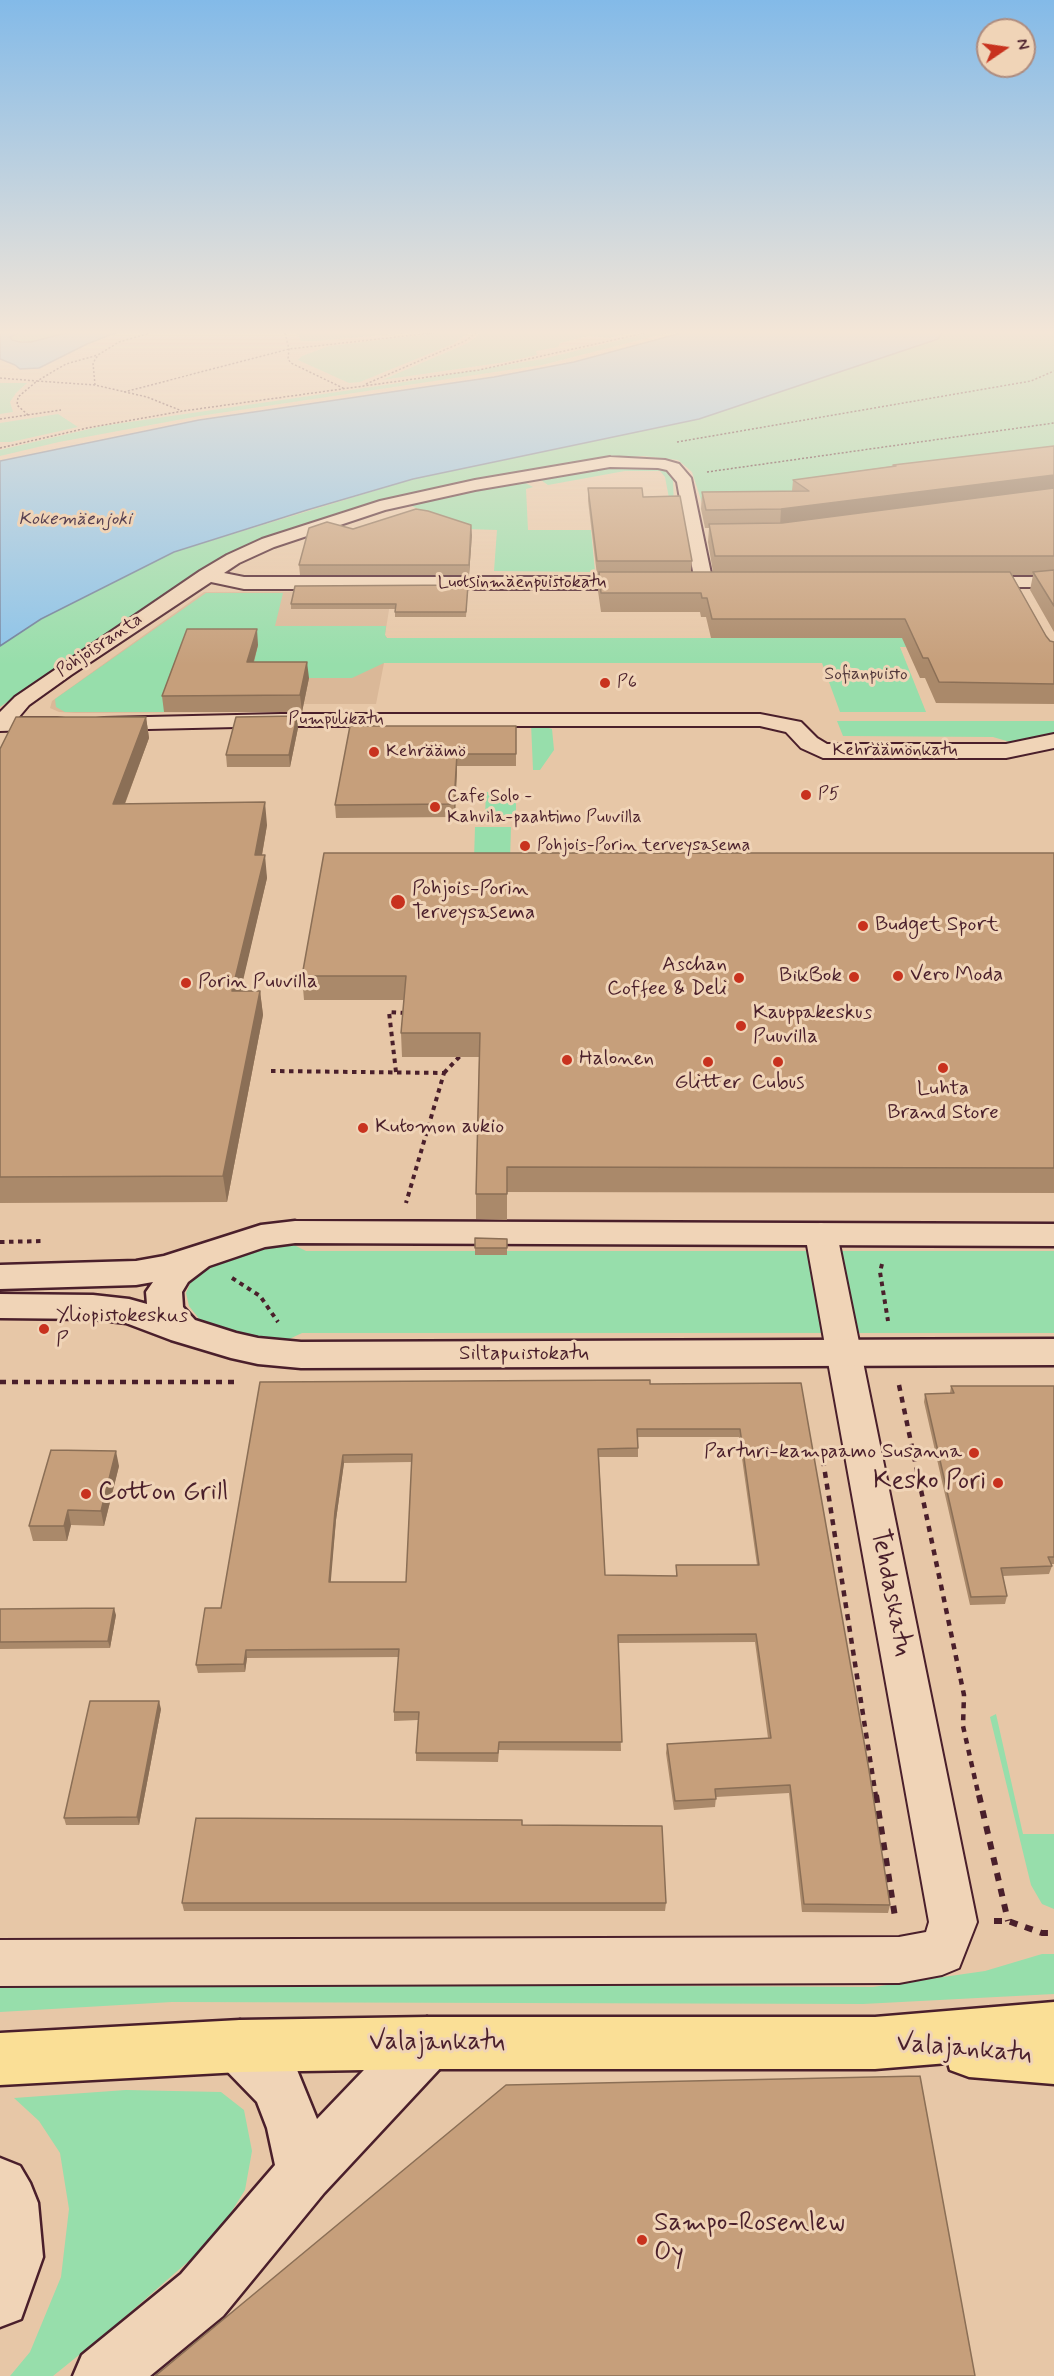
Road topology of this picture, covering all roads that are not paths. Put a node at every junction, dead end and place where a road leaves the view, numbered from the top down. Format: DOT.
graph roads {
  1 [pos="694,535"];
  2 [pos="717,535"];
  3 [pos="206,575"];
  4 [pos="1014,582"];
  5 [pos="1054,582"];
  6 [pos="657,583"];
  7 [pos="680,583"];
  8 [pos="704,583"];
  9 [pos="728,583"];
  10 [pos="954,583"];
  11 [pos="1025,603"];
  12 [pos="564,719"];
  13 [pos="0,724"];
  14 [pos="1054,741"];
  15 [pos="821,1234"];
  16 [pos="1054,1235"];
  17 [pos="198,1257"];
  18 [pos="0,1277"];
  19 [pos="0,1306"];
  20 [pos="184,1331"];
  21 [pos="1054,1353"];
  22 [pos="845,1354"];
  23 [pos="0,1963"];
  24 [pos="1054,2028"];
  25 [pos="428,2043"];
  26 [pos="874,2043"];
  27 [pos="240,2046"];
  28 [pos="1054,2058"];
  29 [pos="0,2059"];
  30 [pos="304,2173"];
  31 [pos="0,2186"];
  32 [pos="0,2298"];
  33 [pos="103,2376"];
  1 -- 2 [label="street"];
  1 -- 3 [label="street, Pohjoisranta"];
  1 -- 8 [label="street"];
  3 -- 6 [label="street, Luotsinmäenpuistokatu"];
  3 -- 13 [label="street, Pohjoisranta"];
  4 -- 5 [label="street"];
  4 -- 10 [label="street"];
  4 -- 11 [label="street"];
  7 -- 8 [label="street"];
  8 -- 9 [label="street"];
  12 -- 13 [label="street, Pumpulikatu"];
  12 -- 14 [label="street, Kehräämönkatu"];
  15 -- 16 [label="main road"];
  15 -- 17 [label="main road"];
  15 -- 22 [label="street, Tehdaskatu"];
  17 -- 18 [label="main road"];
  17 -- 20 [label="main road"];
  19 -- 20 [label="main road, Siltapuistokatu"];
  20 -- 22 [label="main road, Siltapuistokatu"];
  21 -- 22 [label="main road, Siltapuistokatu"];
  22 -- 23 [label="street, Tehdaskatu"];
  24 -- 26 [label="main road, Valajankatu"];
  25 -- 26 [label="main road, Valajankatu"];
  25 -- 27 [label="main road, Valajankatu"];
  25 -- 30 [label="main road"];
  26 -- 28 [label="main road, Valajankatu"];
  27 -- 29 [label="main road, Valajankatu"];
  27 -- 30 [label="main road"];
  30 -- 33 [label="main road"];
  31 -- 32 [label="main road"];
}
